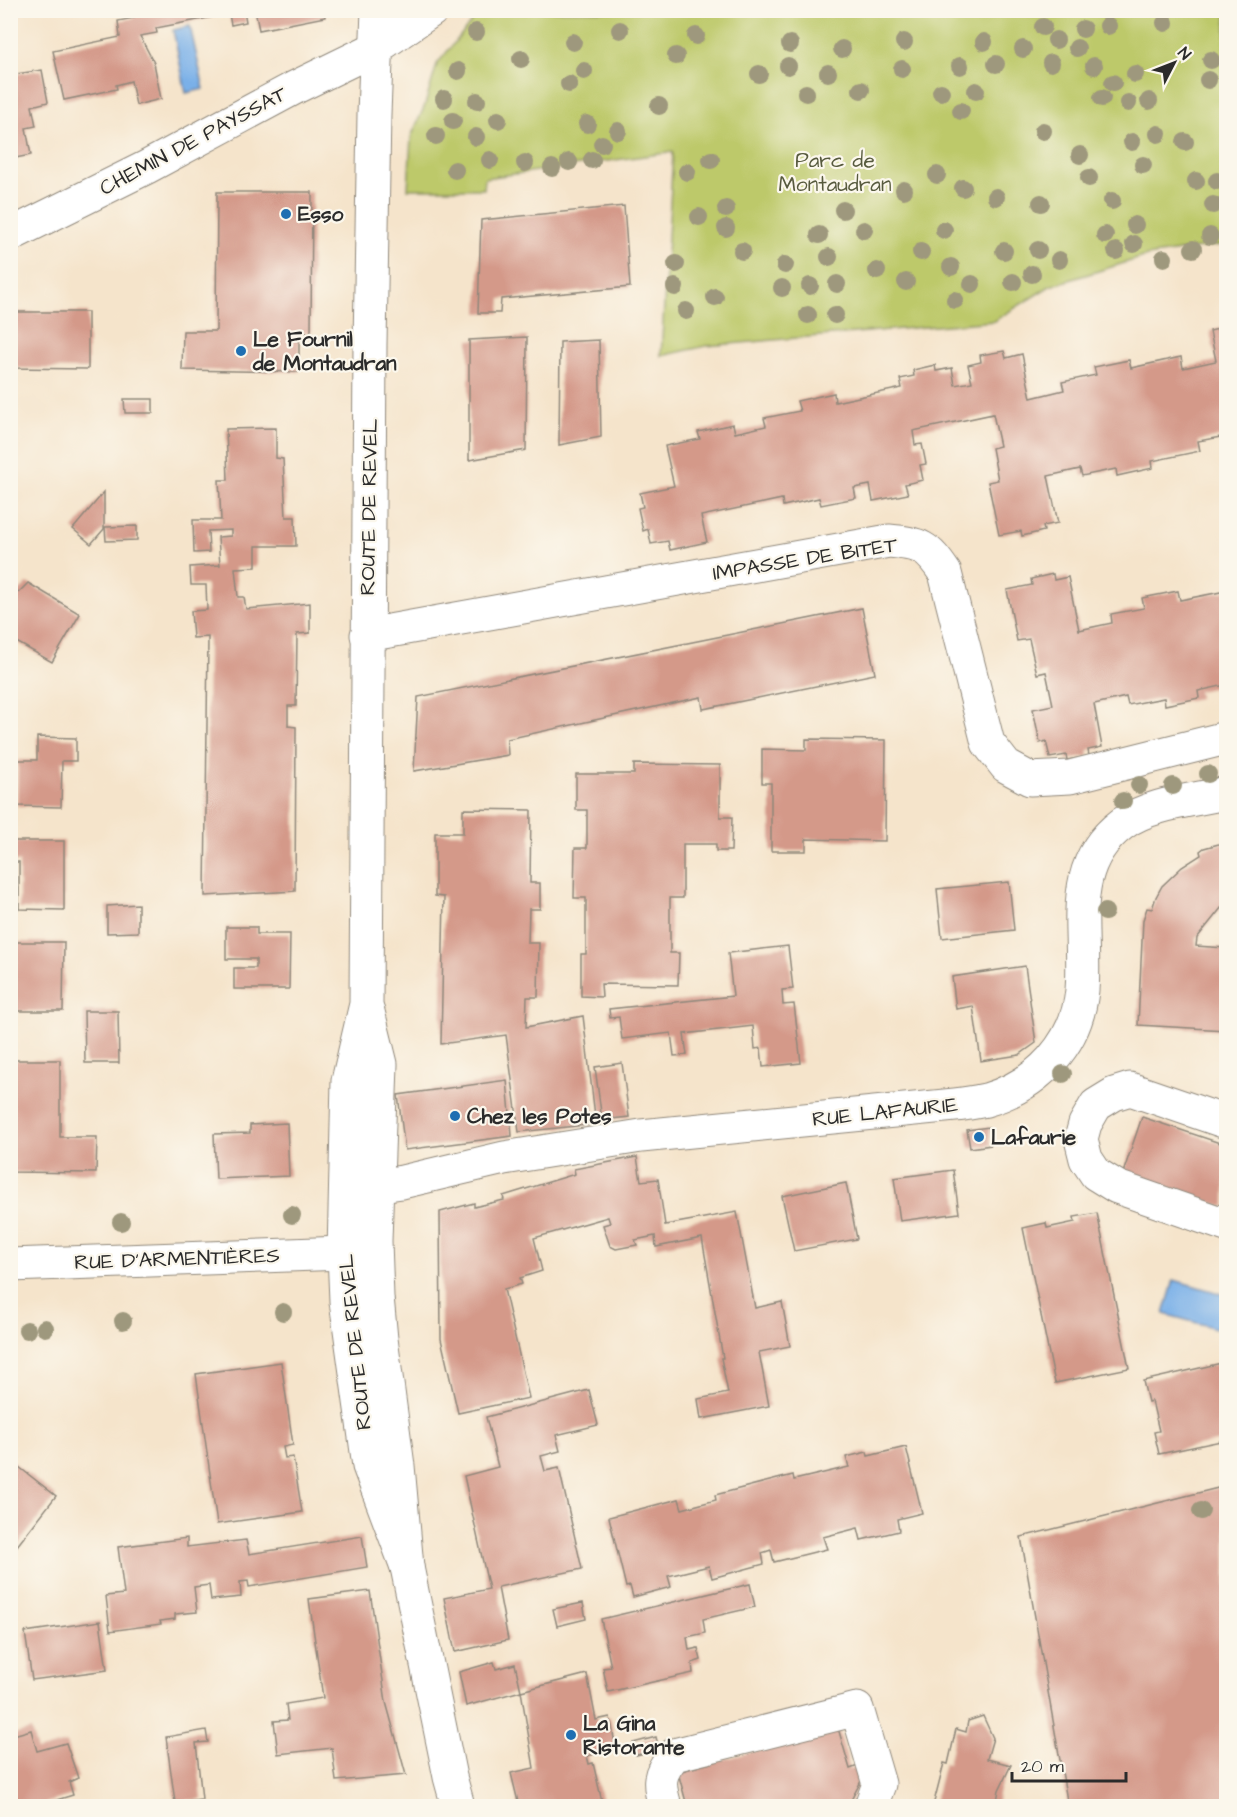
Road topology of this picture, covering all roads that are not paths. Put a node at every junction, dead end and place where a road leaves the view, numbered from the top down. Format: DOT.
graph roads {
  1 [pos="378,10"];
  2 [pos="432,10"];
  3 [pos="376,48"];
  4 [pos="10,234"];
  5 [pos="368,635"];
  6 [pos="1227,738"];
  7 [pos="1227,793"];
  8 [pos="366,1004"];
  9 [pos="1227,1122"];
  10 [pos="346,1181"];
  11 [pos="378,1184"];
  12 [pos="1227,1225"];
  13 [pos="344,1253"];
  14 [pos="10,1265"];
  15 [pos="407,1567"];
  16 [pos="458,1806"];
  17 [pos="664,1806"];
  18 [pos="871,1806"];
  1 -- 3 [label="main road, ROUTE DE REVEL"];
  2 -- 3 [label="main road, CHEMIN DE PAYSSAT"];
  3 -- 4 [label="main road, CHEMIN DE PAYSSAT"];
  3 -- 5 [label="main road, ROUTE DE REVEL"];
  5 -- 6 [label="main road, IMPASSE DE BITET"];
  5 -- 8 [label="main road, ROUTE DE REVEL"];
  7 -- 11 [label="main road, RUE LAFAURIE"];
  8 -- 10 [label="main road, ROUTE DE REVEL"];
  8 -- 11 [label="main road, ROUTE DE REVEL"];
  9 -- 12 [label="main road"];
  10 -- 11 [label="main road, RUE LAFAURIE"];
  10 -- 13 [label="main road, ROUTE DE REVEL"];
  11 -- 15 [label="main road, ROUTE DE REVEL"];
  13 -- 14 [label="main road, RUE D'ARMENTIÈRES"];
  13 -- 15 [label="main road, ROUTE DE REVEL"];
  15 -- 16 [label="main road, ROUTE DE REVEL"];
  17 -- 18 [label="main road"];
}
